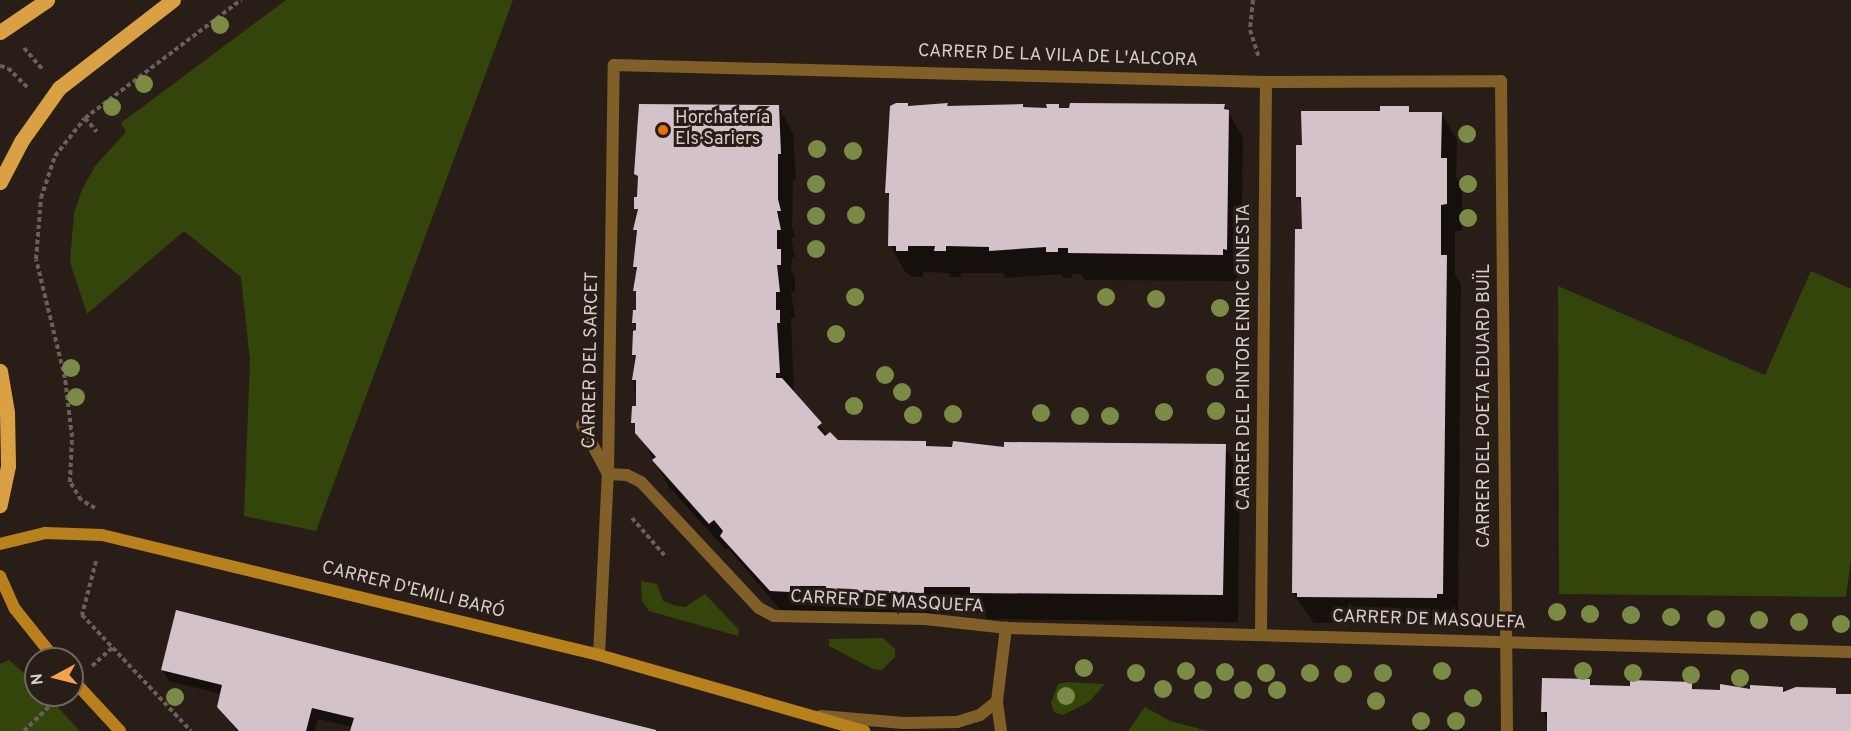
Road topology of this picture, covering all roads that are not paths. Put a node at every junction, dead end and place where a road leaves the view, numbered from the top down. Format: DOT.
graph roads {
  1 [pos="173,0"];
  2 [pos="41,3"];
  3 [pos="0,32"];
  4 [pos="614,65"];
  5 [pos="1501,81"];
  6 [pos="1266,82"];
  7 [pos="0,182"];
  8 [pos="0,371"];
  9 [pos="582,425"];
  10 [pos="608,474"];
  11 [pos="0,505"];
  12 [pos="0,544"];
  13 [pos="0,576"];
  14 [pos="1006,628"];
  15 [pos="1261,632"];
  16 [pos="1505,643"];
  17 [pos="45,647"];
  18 [pos="1851,652"];
  19 [pos="599,655"];
  20 [pos="84,692"];
  21 [pos="997,701"];
  22 [pos="814,715"];
  23 [pos="120,731"];
  24 [pos="864,731"];
  25 [pos="1001,731"];
  26 [pos="1507,731"];
  1 -- 7 [label="main road"];
  2 -- 3 [label="main road"];
  4 -- 6 [label="street, CARRER DE LA VILA DE L'ALCORA"];
  4 -- 10 [label="street, CARRER DEL SARCET"];
  5 -- 6 [label="street, CARRER DE LA VILA DE L'ALCORA"];
  5 -- 16 [label="street, CARRER DEL POETA EDUARD BUÏL"];
  6 -- 15 [label="street, CARRER DEL PINTOR ENRIC GINESTA"];
  8 -- 11 [label="main road"];
  9 -- 10 [label="street"];
  10 -- 14 [label="street, CARRER DE MASQUEFA"];
  10 -- 19 [label="street, CARRER DEL SARCET"];
  12 -- 19 [label="street, CARRER D'EMILI BARÓ"];
  13 -- 17 [label="street"];
  14 -- 15 [label="street, CARRER DE MASQUEFA"];
  14 -- 21 [label="street, CARRER DE MASQUEFA"];
  15 -- 16 [label="street, CARRER DE MASQUEFA"];
  16 -- 18 [label="street, CARRER DE MASQUEFA"];
  16 -- 26 [label="street, CARRER DEL POETA EDUARD BUÏL"];
  19 -- 22 [label="street, CARRER D'EMILI BARÓ"];
  20 -- 23 [label="street"];
  21 -- 22 [label="street, CARRER D'EMILI BARÓ"];
  21 -- 25 [label="street"];
  22 -- 24 [label="street, CARRER D'EMILI BARÓ"];
}
